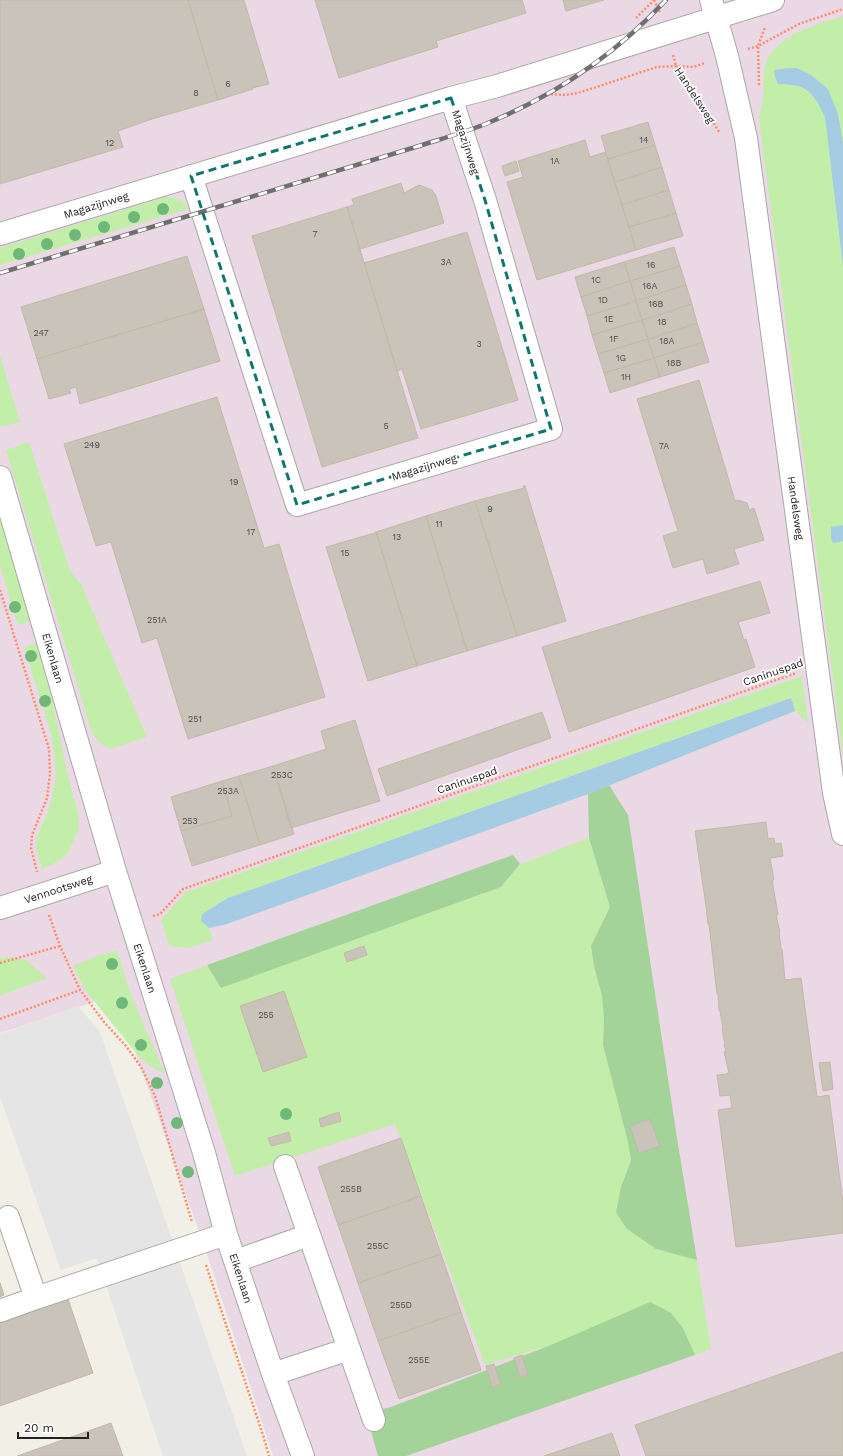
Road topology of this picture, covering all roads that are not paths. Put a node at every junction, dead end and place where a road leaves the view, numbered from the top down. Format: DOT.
graph roads {
  1 [pos="768,2"];
  2 [pos="713,9"];
  3 [pos="451,98"];
  4 [pos="191,176"];
  5 [pos="0,234"];
  6 [pos="0,476"];
  7 [pos="843,834"];
  8 [pos="115,871"];
  9 [pos="0,908"];
  10 [pos="285,1166"];
  11 [pos="8,1218"];
  12 [pos="226,1234"];
  13 [pos="310,1235"];
  14 [pos="236,1260"];
  15 [pos="36,1298"];
  16 [pos="0,1311"];
  17 [pos="349,1350"];
  18 [pos="273,1374"];
  19 [pos="374,1420"];
  20 [pos="302,1456"];
  1 -- 2 [label="street, Magazijnweg"];
  2 -- 3 [label="street, Magazijnweg"];
  2 -- 7 [label="street, Handelsweg"];
  3 -- 4 [label="street, Magazijnweg"];
  3 -- 4 [label="street, Magazijnweg"];
  4 -- 5 [label="street, Magazijnweg"];
  6 -- 8 [label="street, Eikenlaan"];
  8 -- 9 [label="street, Vennootsweg"];
  8 -- 12 [label="street, Eikenlaan"];
  10 -- 13 [label="street"];
  11 -- 15 [label="street"];
  12 -- 14 [label="street, Eikenlaan"];
  12 -- 15 [label="street"];
  13 -- 14 [label="street"];
  13 -- 17 [label="street"];
  14 -- 18 [label="street, Eikenlaan"];
  15 -- 16 [label="street"];
  17 -- 18 [label="street"];
  17 -- 19 [label="street"];
  18 -- 20 [label="street, Eikenlaan"];
}
